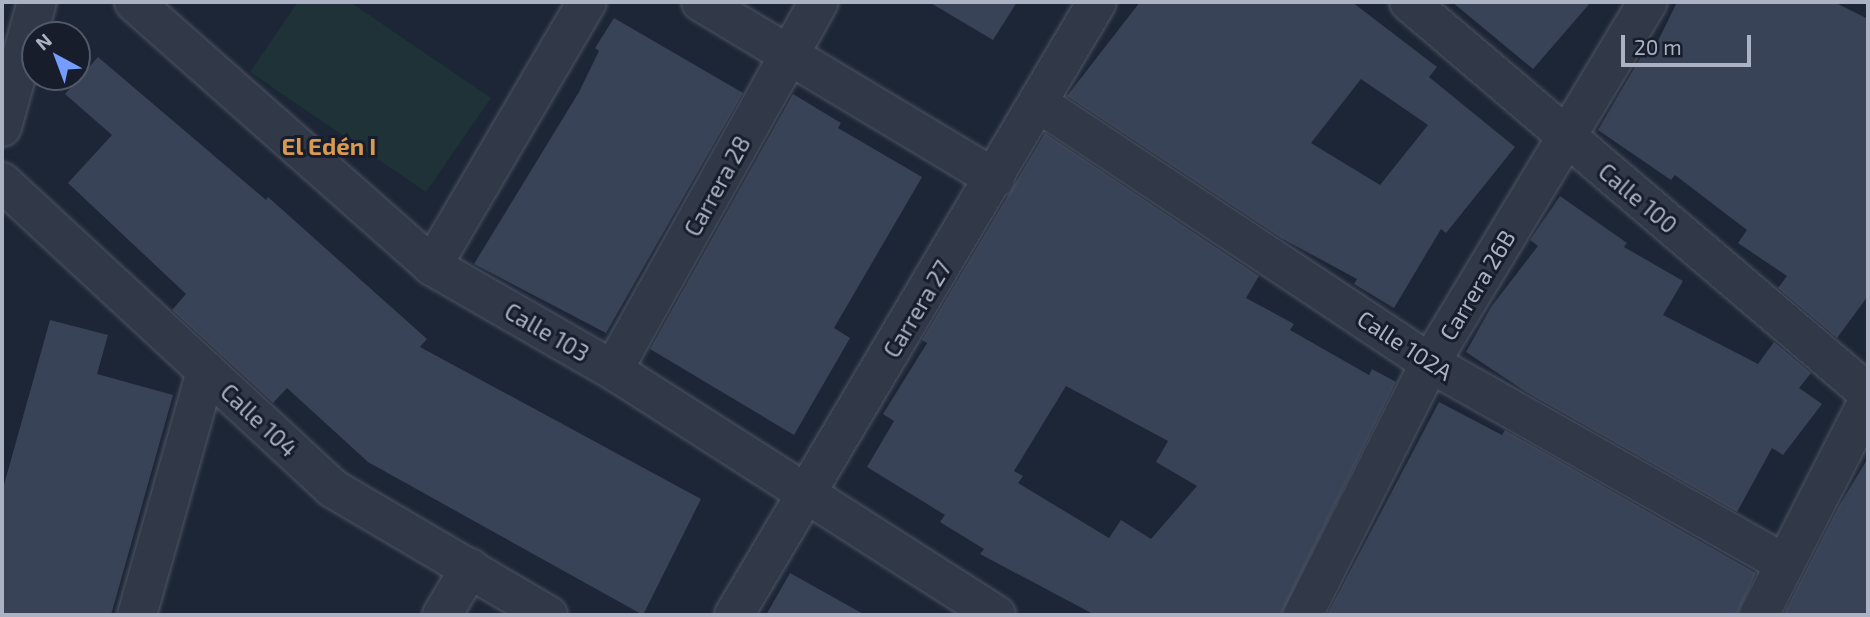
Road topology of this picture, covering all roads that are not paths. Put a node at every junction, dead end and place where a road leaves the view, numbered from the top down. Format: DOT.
graph roads {
  1 [pos="37,2"];
  2 [pos="134,2"];
  3 [pos="587,2"];
  4 [pos="701,2"];
  5 [pos="819,2"];
  6 [pos="1097,2"];
  7 [pos="1409,2"];
  8 [pos="1648,2"];
  9 [pos="791,54"];
  10 [pos="1040,104"];
  11 [pos="2,127"];
  12 [pos="1565,136"];
  13 [pos="995,179"];
  14 [pos="2,182"];
  15 [pos="432,267"];
  16 [pos="1430,363"];
  17 [pos="613,369"];
  18 [pos="206,371"];
  19 [pos="1868,393"];
  20 [pos="1868,401"];
  21 [pos="806,493"];
  22 [pos="1783,563"];
  23 [pos="470,568"];
  24 [pos="137,615"];
  25 [pos="442,615"];
  26 [pos="548,615"];
  27 [pos="734,615"];
  28 [pos="996,615"];
  29 [pos="1303,615"];
  30 [pos="1759,615"];
  1 -- 11 [label="street"];
  2 -- 15 [label="street, Calle 103"];
  3 -- 15 [label="street"];
  4 -- 9 [label="street"];
  5 -- 9 [label="street, Carrera 28"];
  6 -- 10 [label="street, Carrera 27"];
  7 -- 12 [label="street, Calle 100"];
  8 -- 12 [label="street, Carrera 26B"];
  9 -- 13 [label="street"];
  9 -- 17 [label="street, Carrera 28"];
  10 -- 13 [label="street, Carrera 27"];
  10 -- 16 [label="street, Calle 102A"];
  12 -- 16 [label="street, Carrera 26B"];
  12 -- 19 [label="street, Calle 100"];
  13 -- 21 [label="street, Carrera 27"];
  14 -- 18 [label="street, Calle 104"];
  15 -- 17 [label="street, Calle 103"];
  16 -- 22 [label="street, Calle 102A"];
  16 -- 29 [label="street, Carrera 26B"];
  17 -- 21 [label="street, Calle 103"];
  18 -- 23 [label="street, Calle 104"];
  18 -- 24 [label="street"];
  20 -- 22 [label="street"];
  21 -- 27 [label="street, Carrera 27"];
  21 -- 28 [label="street, Calle 103"];
  22 -- 30 [label="street"];
  23 -- 25 [label="street"];
  23 -- 26 [label="street, Calle 104"];
}
